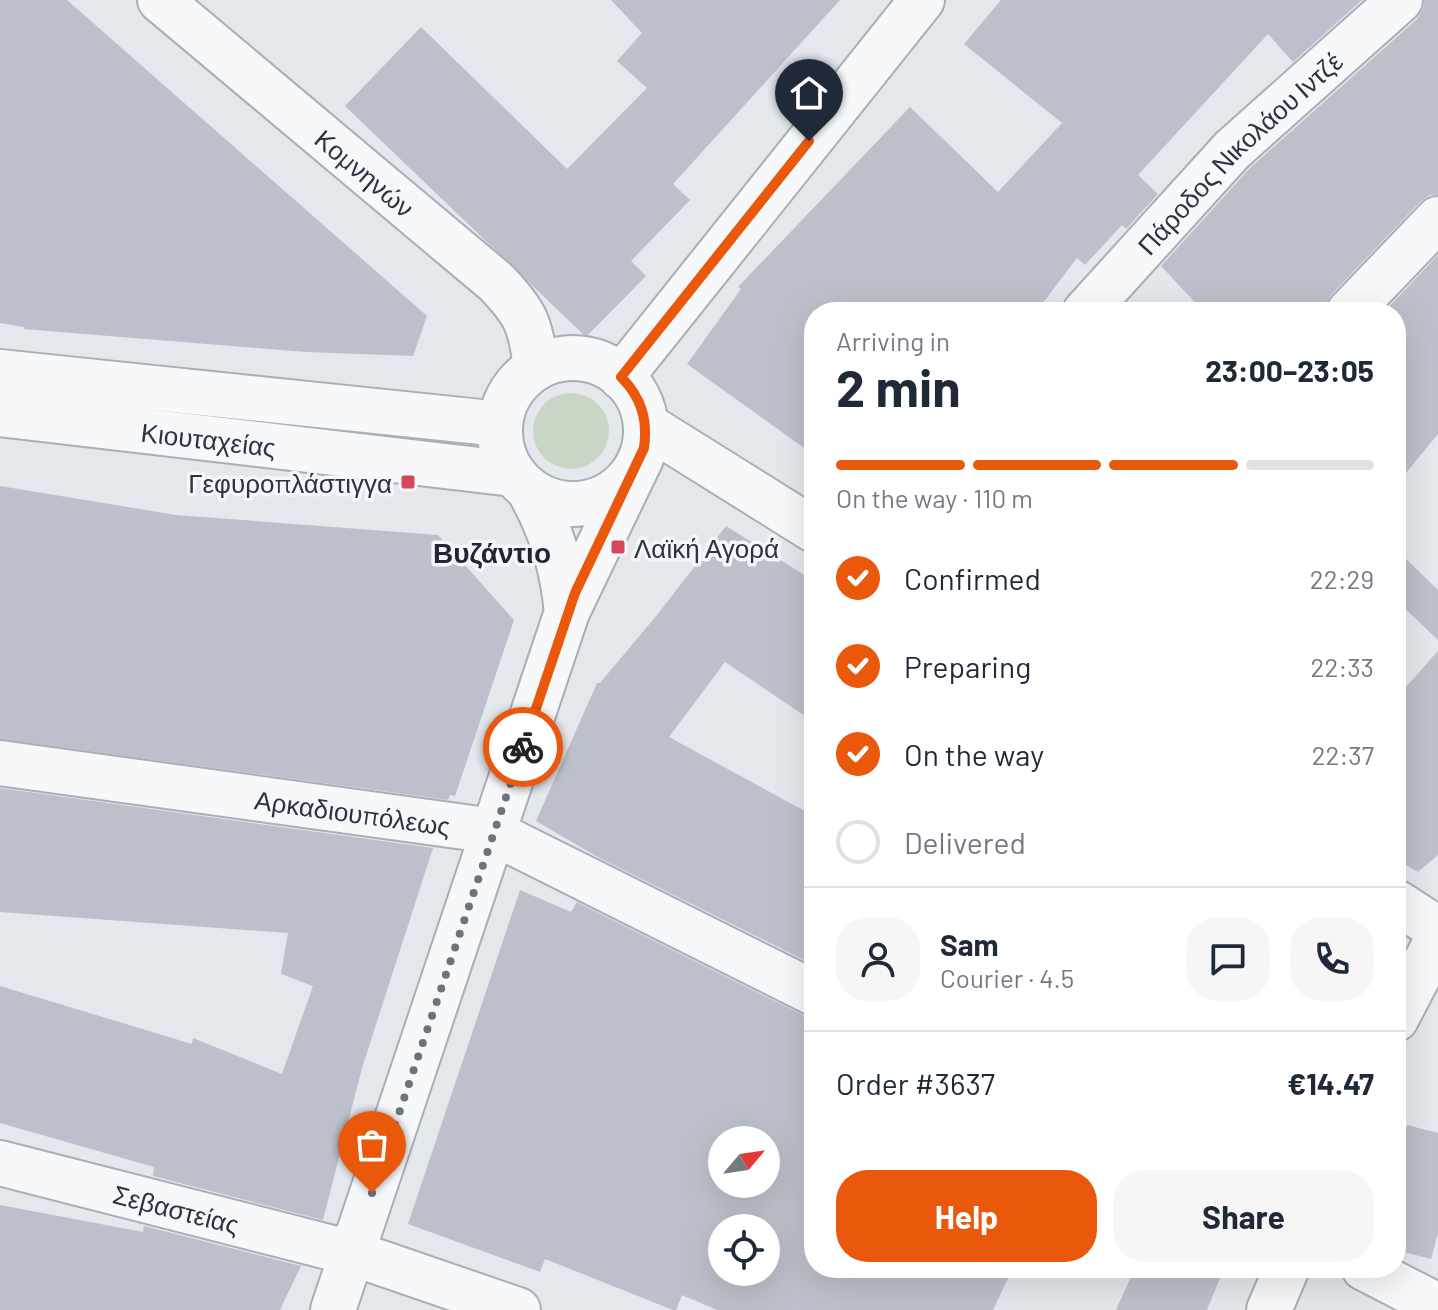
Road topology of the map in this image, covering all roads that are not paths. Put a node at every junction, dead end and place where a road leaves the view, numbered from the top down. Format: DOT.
graph roads {
  1 [pos="160,0"];
  2 [pos="922,0"];
  3 [pos="1400,0"];
  4 [pos="1438,219"];
  5 [pos="1094,302"];
  6 [pos="1359,302"];
  7 [pos="536,368"];
  8 [pos="0,372"];
  9 [pos="621,377"];
  10 [pos="0,414"];
  11 [pos="500,424"];
  12 [pos="643,442"];
  13 [pos="521,482"];
  14 [pos="804,525"];
  15 [pos="567,612"];
  16 [pos="0,763"];
  17 [pos="494,833"];
  18 [pos="1406,908"];
  19 [pos="1438,929"];
  20 [pos="1438,938"];
  21 [pos="804,988"];
  22 [pos="1406,1000"];
  23 [pos="0,1163"];
  24 [pos="352,1253"];
  25 [pos="1283,1278"];
  26 [pos="1383,1278"];
  27 [pos="1438,1306"];
  28 [pos="333,1310"];
  29 [pos="518,1310"];
  30 [pos="1269,1310"];
  1 -- 7 [label="street, Κομνηνών"];
  2 -- 9 [label="street"];
  3 -- 5 [label="street, Πάροδος Νικολάου Ιντζέ"];
  4 -- 6 [label="street"];
  7 -- 9 [label="street"];
  7 -- 11 [label="street"];
  8 -- 11 [label="street, Κιουταχείας"];
  9 -- 12 [label="street"];
  10 -- 13 [label="street, Κιουταχείας"];
  11 -- 13 [label="street"];
  12 -- 13 [label="street"];
  12 -- 14 [label="street"];
  12 -- 15 [label="street"];
  13 -- 15 [label="street"];
  15 -- 17 [label="street"];
  16 -- 17 [label="street, Αρκαδιουπόλεως"];
  17 -- 21 [label="street, Αρκαδιουπόλεως"];
  17 -- 24 [label="street"];
  18 -- 19 [label="street"];
  20 -- 22 [label="street"];
  23 -- 24 [label="street, Σεβαστείας"];
  24 -- 28 [label="street"];
  24 -- 29 [label="street, Σεβαστείας"];
  25 -- 30 [label="street"];
  26 -- 27 [label="street"];
}
